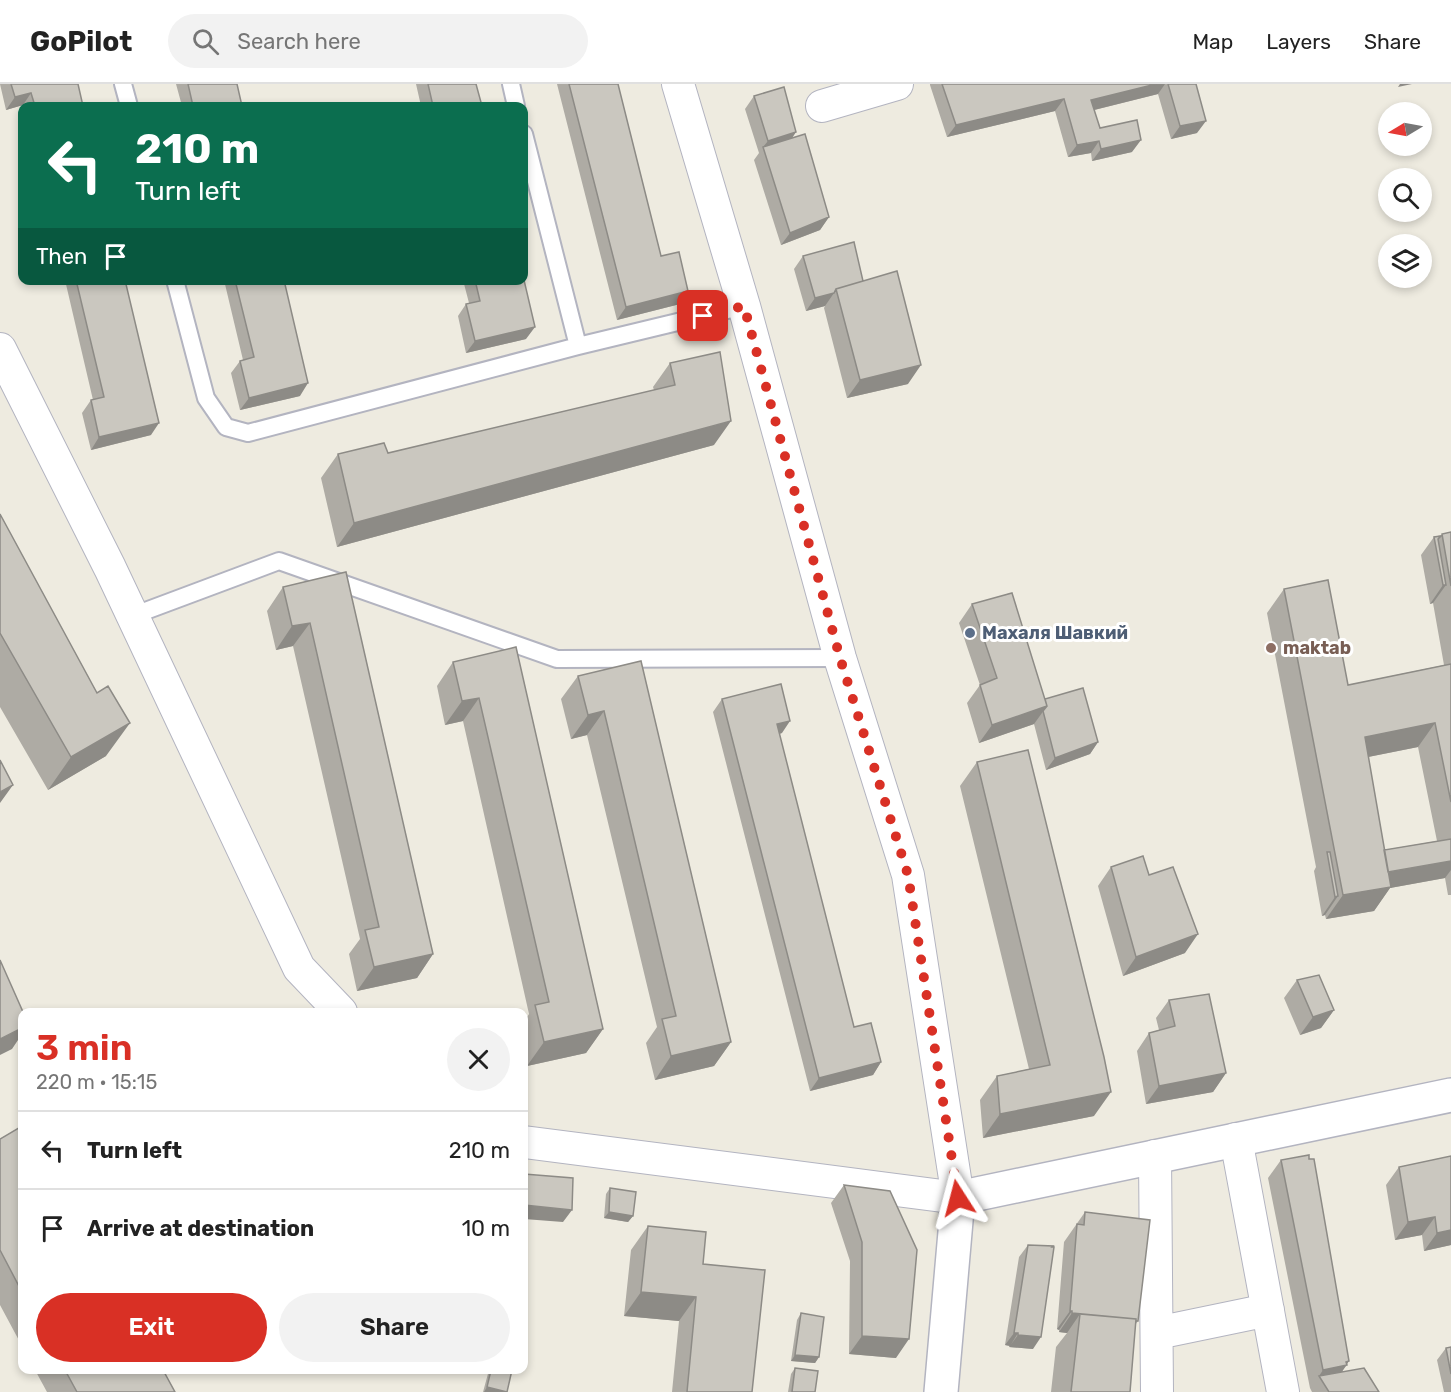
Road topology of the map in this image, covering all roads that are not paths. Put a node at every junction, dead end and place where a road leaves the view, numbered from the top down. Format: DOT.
graph roads {
  1 [pos="123,84"];
  2 [pos="511,84"];
  3 [pos="678,84"];
  4 [pos="897,84"];
  5 [pos="128,102"];
  6 [pos="515,102"];
  7 [pos="822,106"];
  8 [pos="528,150"];
  9 [pos="176,285"];
  10 [pos="744,306"];
  11 [pos="578,346"];
  12 [pos="1,354"];
  13 [pos="132,616"];
  14 [pos="840,658"];
  15 [pos="337,1008"];
  16 [pos="1451,1095"];
  17 [pos="1236,1139"];
  18 [pos="528,1143"];
  19 [pos="1155,1156"];
  20 [pos="958,1198"];
  21 [pos="1268,1310"];
  22 [pos="1157,1333"];
  23 [pos="941,1392"];
  24 [pos="1157,1392"];
  25 [pos="1283,1392"];
  1 -- 5 [label="lane"];
  2 -- 6 [label="lane"];
  3 -- 10 [label="street"];
  4 -- 7 [label="street"];
  8 -- 11 [label="lane"];
  9 -- 11 [label="lane"];
  10 -- 11 [label="lane"];
  10 -- 14 [label="street"];
  12 -- 13 [label="street"];
  13 -- 14 [label="lane"];
  13 -- 15 [label="street"];
  14 -- 20 [label="street"];
  16 -- 17 [label="street"];
  17 -- 19 [label="street"];
  17 -- 21 [label="street"];
  18 -- 20 [label="street"];
  19 -- 20 [label="street"];
  19 -- 22 [label="street"];
  20 -- 23 [label="street"];
  21 -- 22 [label="street"];
  21 -- 25 [label="street"];
  22 -- 24 [label="street"];
}
